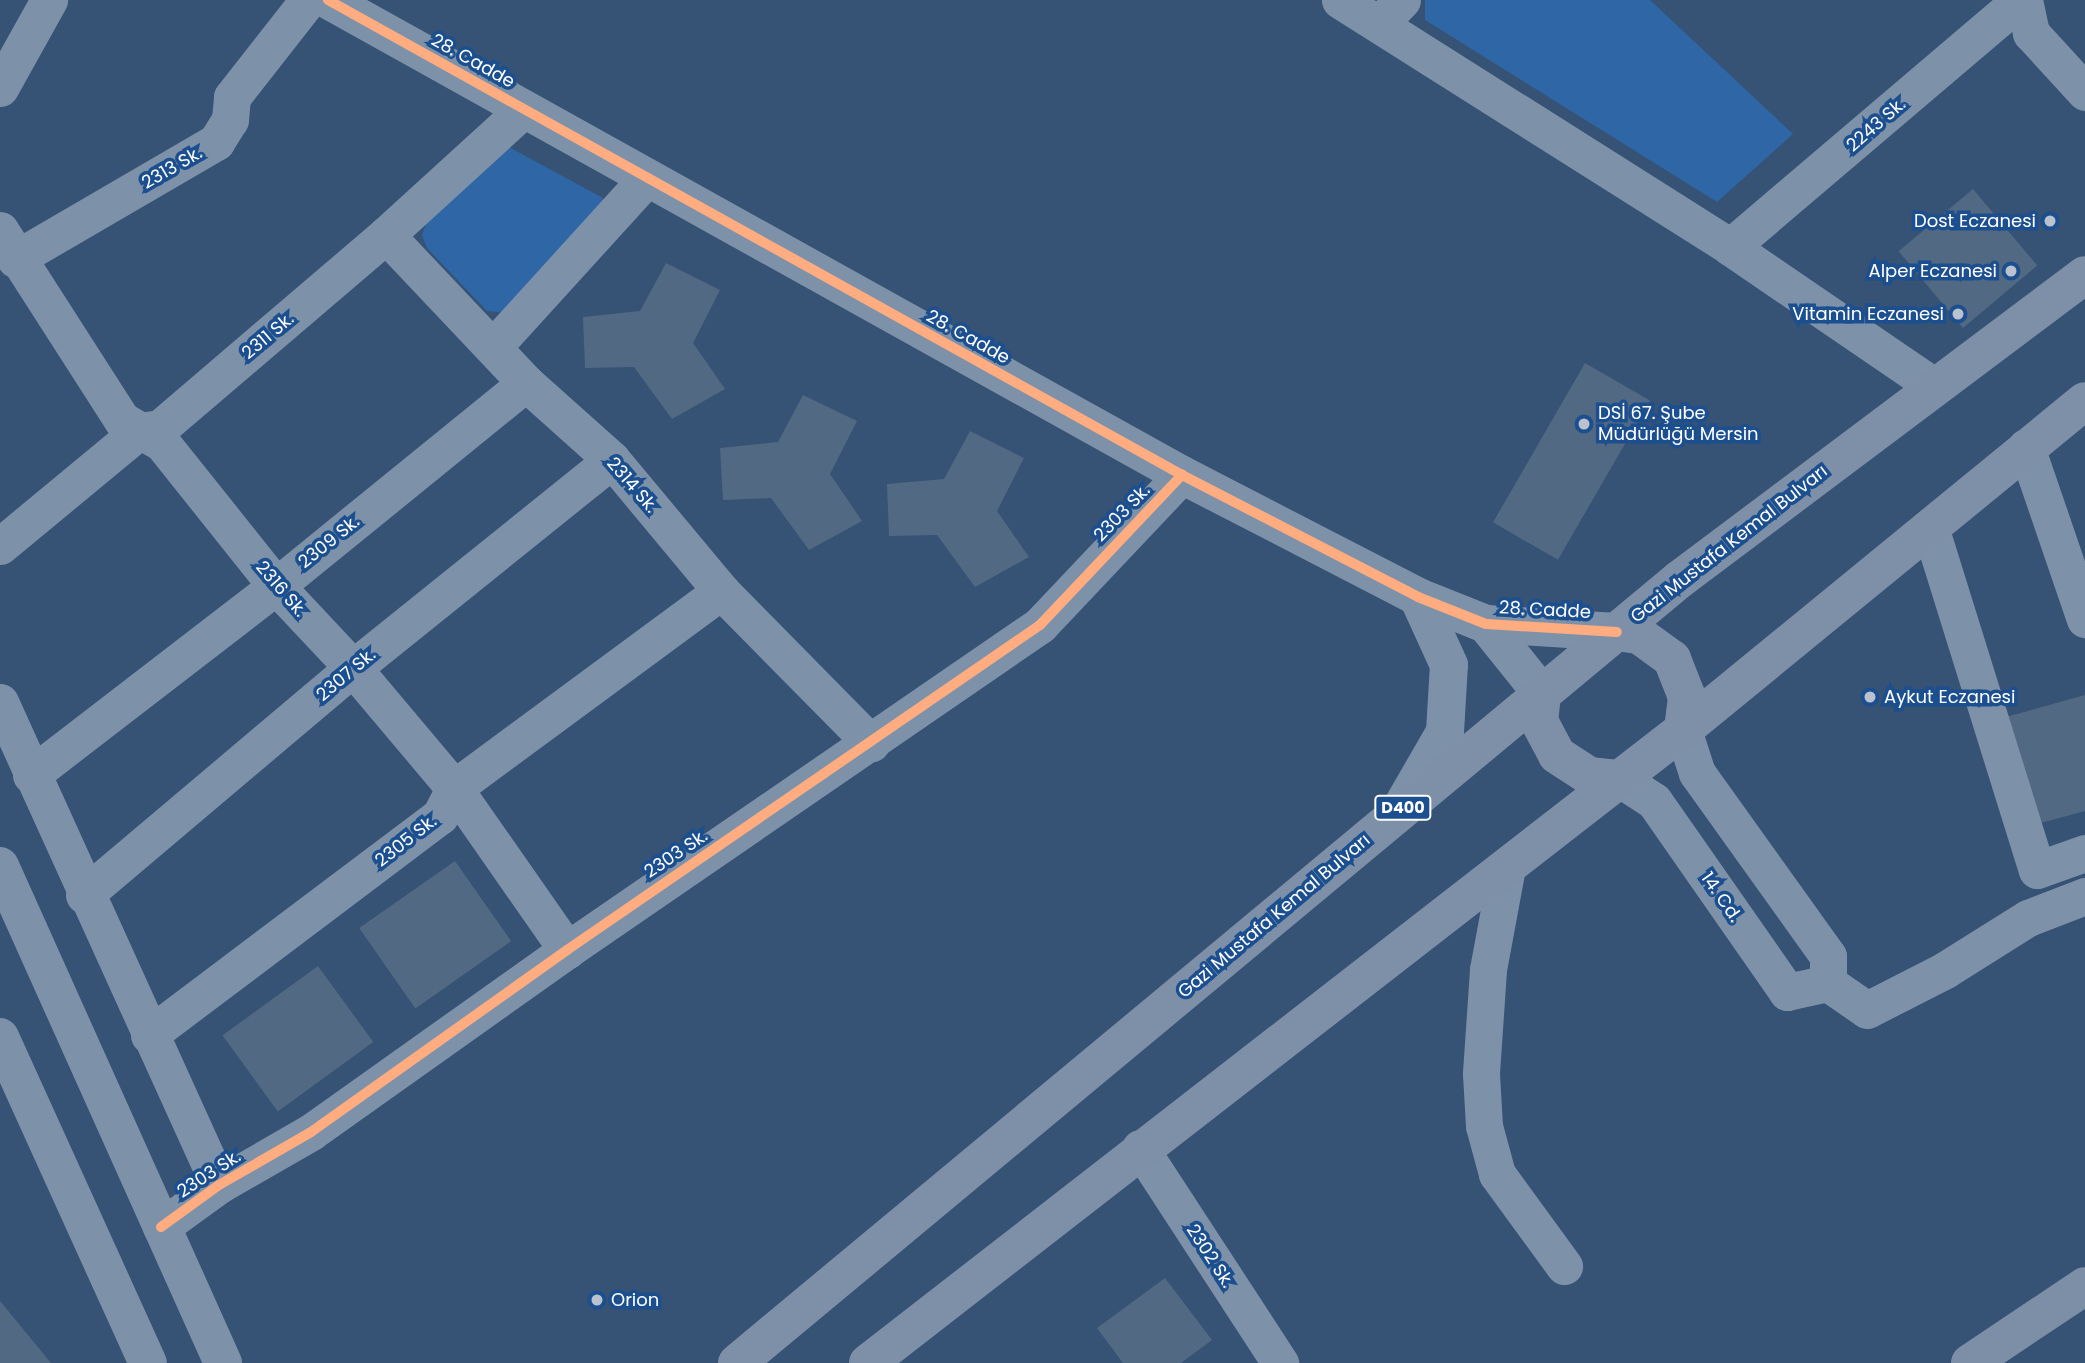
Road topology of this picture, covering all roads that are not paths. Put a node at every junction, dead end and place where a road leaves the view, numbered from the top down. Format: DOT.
graph roads {
  1 [pos="49,0"];
  2 [pos="307,0"];
  3 [pos="328,0"];
  4 [pos="1340,0"];
  5 [pos="2022,0"];
  6 [pos="1391,12"];
  7 [pos="0,88"];
  8 [pos="2085,92"];
  9 [pos="524,109"];
  10 [pos="645,180"];
  11 [pos="386,235"];
  12 [pos="8,245"];
  13 [pos="1730,247"];
  14 [pos="2085,275"];
  15 [pos="494,346"];
  16 [pos="526,383"];
  17 [pos="1934,386"];
  18 [pos="2085,401"];
  19 [pos="139,432"];
  20 [pos="2025,447"];
  21 [pos="612,460"];
  22 [pos="1182,475"];
  23 [pos="1930,527"];
  24 [pos="0,546"];
  25 [pos="276,586"];
  26 [pos="721,591"];
  27 [pos="1418,597"];
  28 [pos="2085,619"];
  29 [pos="1486,624"];
  30 [pos="1617,632"];
  31 [pos="354,668"];
  32 [pos="1542,694"];
  33 [pos="0,702"];
  34 [pos="1683,730"];
  35 [pos="871,743"];
  36 [pos="31,775"];
  37 [pos="1620,779"];
  38 [pos="454,788"];
  39 [pos="1399,811"];
  40 [pos="2085,853"];
  41 [pos="0,866"];
  42 [pos="1507,867"];
  43 [pos="84,895"];
  44 [pos="2085,896"];
  45 [pos="567,950"];
  46 [pos="1828,983"];
  47 [pos="149,1035"];
  48 [pos="0,1037"];
  49 [pos="1140,1148"];
  50 [pos="219,1185"];
  51 [pos="161,1227"];
  52 [pos="1564,1266"];
  53 [pos="2085,1286"];
  54 [pos="1270,1359"];
  55 [pos="148,1363"];
  56 [pos="223,1363"];
  57 [pos="737,1363"];
  58 [pos="868,1363"];
  59 [pos="1970,1363"];
  1 -- 7 [label="street"];
  2 -- 12 [label="street, 2313 Sk."];
  3 -- 9 [label="street, 28. Cadde"];
  4 -- 6 [label="street"];
  5 -- 8 [label="street"];
  5 -- 13 [label="street, 2243 Sk."];
  6 -- 13 [label="street"];
  9 -- 10 [label="street, 28. Cadde"];
  9 -- 11 [label="street, 2311 Sk."];
  10 -- 15 [label="street"];
  10 -- 22 [label="street, 28. Cadde"];
  11 -- 15 [label="street, 2314 Sk."];
  11 -- 19 [label="street, 2311 Sk."];
  12 -- 19 [label="street, 2316 Sk."];
  13 -- 17 [label="street"];
  14 -- 17 [label="highway, Gazi Mustafa Kemal Bulvarı / D400"];
  15 -- 16 [label="street, 2314 Sk."];
  16 -- 21 [label="street, 2314 Sk."];
  16 -- 25 [label="street, 2309 Sk."];
  17 -- 30 [label="highway, Gazi Mustafa Kemal Bulvarı / D400"];
  18 -- 20 [label="highway"];
  19 -- 24 [label="street, 2311 Sk."];
  19 -- 25 [label="street, 2316 Sk."];
  20 -- 23 [label="highway"];
  20 -- 28 [label="street"];
  21 -- 26 [label="street, 2314 Sk."];
  21 -- 31 [label="street, 2307 Sk."];
  22 -- 27 [label="street, 28. Cadde"];
  22 -- 35 [label="street, 2303 Sk."];
  23 -- 34 [label="highway"];
  23 -- 40 [label="street"];
  25 -- 31 [label="street, 2316 Sk."];
  25 -- 36 [label="street, 2309 Sk."];
  26 -- 35 [label="street, 2314 Sk."];
  26 -- 38 [label="street, 2305 Sk."];
  27 -- 29 [label="street, 28. Cadde"];
  27 -- 39 [label="street"];
  29 -- 30 [label="street, 28. Cadde"];
  29 -- 32 [label="street, 28. Cadde"];
  30 -- 32 [label="highway, Gazi Mustafa Kemal Bulvarı / D400"];
  30 -- 34 [label="highway"];
  31 -- 38 [label="street, 2316 Sk."];
  31 -- 43 [label="street, 2307 Sk."];
  32 -- 37 [label="highway"];
  32 -- 39 [label="highway, Gazi Mustafa Kemal Bulvarı / D400"];
  33 -- 36 [label="street, 2303 Sk."];
  34 -- 37 [label="highway"];
  34 -- 46 [label="street"];
  35 -- 45 [label="street, 2303 Sk."];
  36 -- 43 [label="street, 2303 Sk."];
  37 -- 42 [label="highway"];
  37 -- 46 [label="street, 14. Cd."];
  38 -- 45 [label="street, 2316 Sk."];
  38 -- 47 [label="street, 2305 Sk."];
  39 -- 57 [label="highway, Gazi Mustafa Kemal Bulvarı / D400"];
  41 -- 51 [label="street"];
  42 -- 49 [label="highway"];
  42 -- 52 [label="street"];
  43 -- 47 [label="street, 2303 Sk."];
  44 -- 46 [label="street"];
  45 -- 50 [label="street, 2303 Sk."];
  47 -- 50 [label="street, 2303 Sk."];
  48 -- 55 [label="street"];
  49 -- 54 [label="street, 2302 Sk."];
  49 -- 58 [label="highway"];
  50 -- 51 [label="street, 2303 Sk."];
  51 -- 56 [label="street"];
  53 -- 59 [label="main road"];
}
